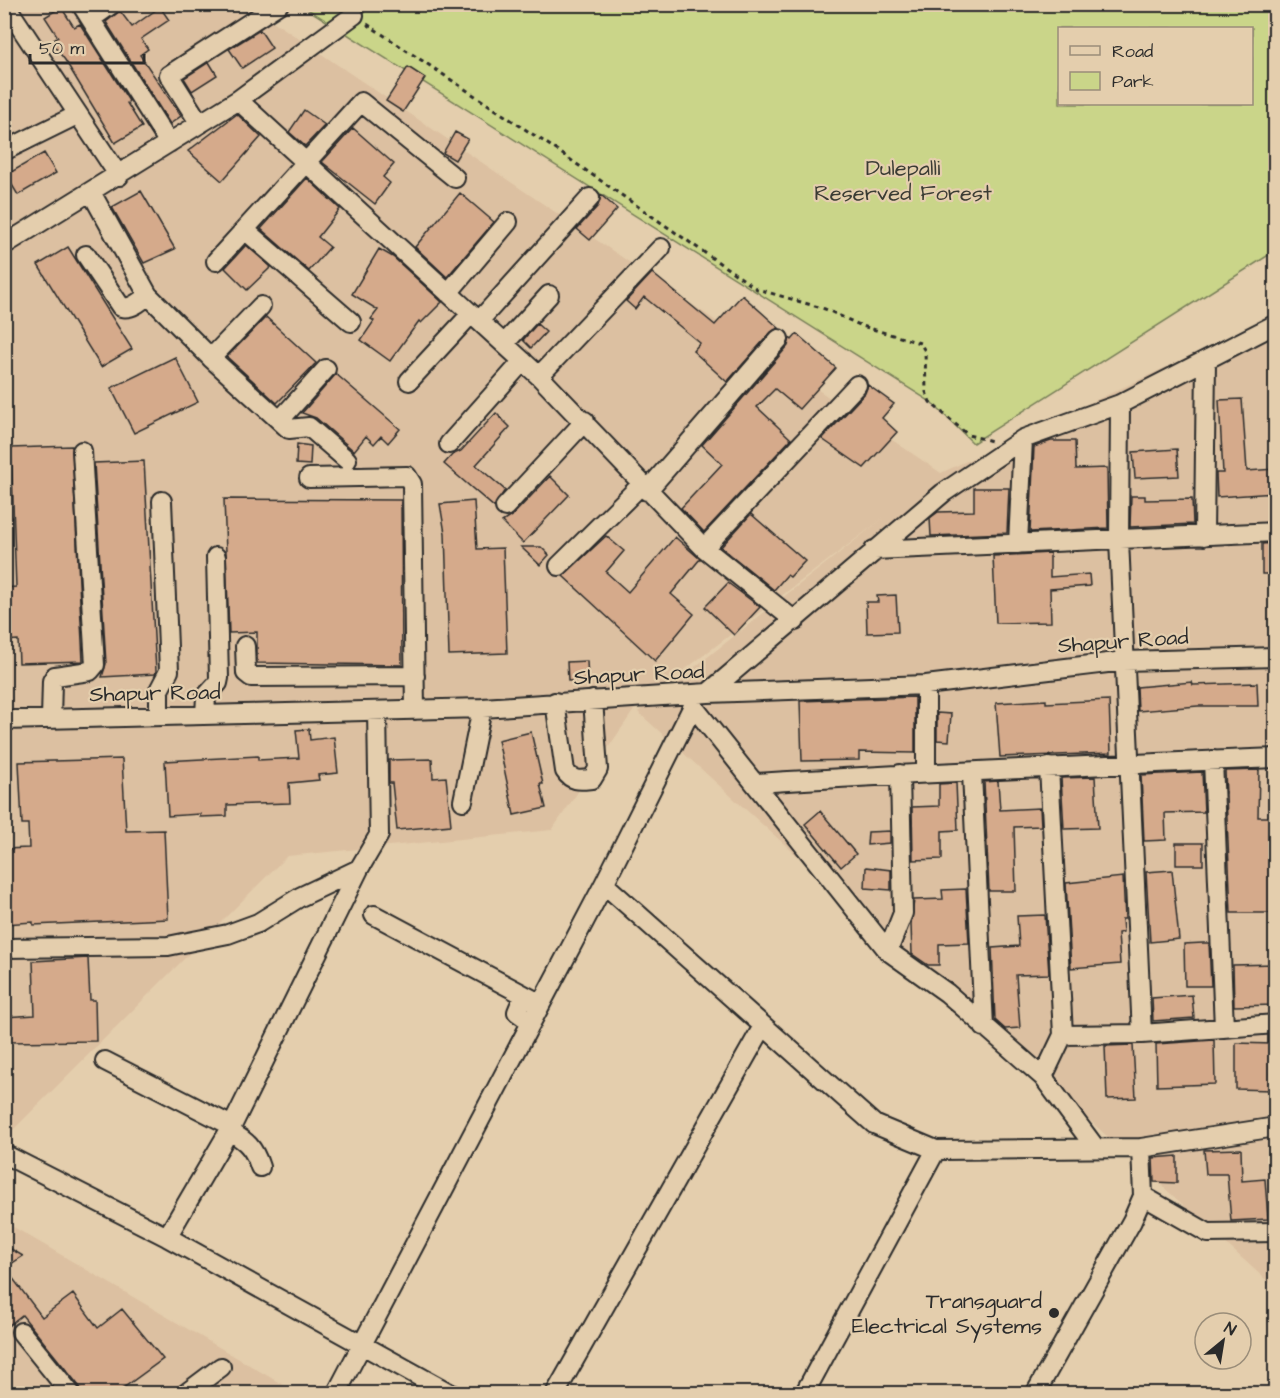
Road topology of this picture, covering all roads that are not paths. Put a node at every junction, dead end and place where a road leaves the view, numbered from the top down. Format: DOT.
graph roads {
  1 [pos="5,4"];
  2 [pos="112,4"];
  3 [pos="279,4"];
  4 [pos="86,12"];
  5 [pos="354,15"];
  6 [pos="238,100"];
  7 [pos="77,115"];
  8 [pos="200,124"];
  9 [pos="169,143"];
  10 [pos="4,152"];
  11 [pos="305,164"];
  12 [pos="119,176"];
  13 [pos="455,178"];
  14 [pos="91,192"];
  15 [pos="591,198"];
  16 [pos="508,222"];
  17 [pos="245,230"];
  18 [pos="4,245"];
  19 [pos="661,248"];
  20 [pos="87,255"];
  21 [pos="216,261"];
  22 [pos="448,292"];
  23 [pos="148,295"];
  24 [pos="549,295"];
  25 [pos="261,306"];
  26 [pos="475,318"];
  27 [pos="351,322"];
  28 [pos="1275,324"];
  29 [pos="779,339"];
  30 [pos="504,344"];
  31 [pos="211,358"];
  32 [pos="1206,360"];
  33 [pos="523,361"];
  34 [pos="326,369"];
  35 [pos="539,376"];
  36 [pos="409,381"];
  37 [pos="857,386"];
  38 [pos="1120,404"];
  39 [pos="585,421"];
  40 [pos="284,425"];
  41 [pos="1023,439"];
  42 [pos="449,444"];
  43 [pos="82,451"];
  44 [pos="347,459"];
  45 [pos="309,478"];
  46 [pos="644,488"];
  47 [pos="162,501"];
  48 [pos="505,507"];
  49 [pos="1275,532"];
  50 [pos="1204,536"];
  51 [pos="1119,540"];
  52 [pos="1018,544"];
  53 [pos="704,548"];
  54 [pos="874,550"];
  55 [pos="216,556"];
  56 [pos="559,566"];
  57 [pos="795,621"];
  58 [pos="245,646"];
  59 [pos="1275,657"];
  60 [pos="1124,661"];
  61 [pos="415,676"];
  62 [pos="926,685"];
  63 [pos="699,698"];
  64 [pos="593,700"];
  65 [pos="555,702"];
  66 [pos="482,708"];
  67 [pos="415,710"];
  68 [pos="376,711"];
  69 [pos="205,715"];
  70 [pos="159,716"];
  71 [pos="51,719"];
  72 [pos="4,720"];
  73 [pos="1275,758"];
  74 [pos="1213,760"];
  75 [pos="1128,764"];
  76 [pos="1049,767"];
  77 [pos="926,772"];
  78 [pos="972,773"];
  79 [pos="900,774"];
  80 [pos="757,783"];
  81 [pos="463,801"];
  82 [pos="358,869"];
  83 [pos="604,884"];
  84 [pos="374,915"];
  85 [pos="4,948"];
  86 [pos="888,951"];
  87 [pos="524,995"];
  88 [pos="541,1004"];
  89 [pos="531,1022"];
  90 [pos="1275,1024"];
  91 [pos="984,1027"];
  92 [pos="762,1028"];
  93 [pos="1224,1028"];
  94 [pos="1142,1034"];
  95 [pos="1062,1035"];
  96 [pos="105,1061"];
  97 [pos="1043,1077"];
  98 [pos="1275,1127"];
  99 [pos="230,1129"];
  100 [pos="1095,1147"];
  101 [pos="1142,1148"];
  102 [pos="936,1150"];
  103 [pos="4,1154"];
  104 [pos="260,1167"];
  105 [pos="1143,1196"];
  106 [pos="1275,1232"];
  107 [pos="167,1237"];
  108 [pos="21,1332"];
  109 [pos="361,1346"];
  110 [pos="221,1367"];
  111 [pos="71,1394"];
  112 [pos="185,1394"];
  113 [pos="336,1394"];
  114 [pos="451,1394"];
  115 [pos="555,1394"];
  116 [pos="804,1394"];
  117 [pos="1035,1394"];
  1 -- 7 [label="street"];
  2 -- 4 [label="street"];
  3 -- 8 [label="street"];
  4 -- 9 [label="street"];
  5 -- 6 [label="street"];
  6 -- 8 [label="street"];
  6 -- 11 [label="street"];
  7 -- 10 [label="street"];
  7 -- 12 [label="street"];
  8 -- 9 [label="street"];
  9 -- 12 [label="street"];
  11 -- 13 [label="street"];
  11 -- 17 [label="street"];
  11 -- 22 [label="street"];
  12 -- 14 [label="street"];
  14 -- 18 [label="street"];
  14 -- 23 [label="street"];
  15 -- 26 [label="street"];
  16 -- 22 [label="street"];
  17 -- 21 [label="street"];
  17 -- 27 [label="street"];
  19 -- 35 [label="street"];
  20 -- 23 [label="street"];
  22 -- 26 [label="street"];
  23 -- 31 [label="street"];
  24 -- 30 [label="street"];
  25 -- 31 [label="street"];
  26 -- 30 [label="street"];
  26 -- 36 [label="street"];
  28 -- 32 [label="street"];
  29 -- 46 [label="street"];
  30 -- 33 [label="street"];
  31 -- 40 [label="street"];
  32 -- 38 [label="street"];
  32 -- 50 [label="street"];
  33 -- 35 [label="street"];
  33 -- 42 [label="street"];
  34 -- 40 [label="street"];
  35 -- 39 [label="street"];
  37 -- 53 [label="street"];
  38 -- 41 [label="street"];
  38 -- 51 [label="street"];
  39 -- 46 [label="street"];
  39 -- 48 [label="street"];
  40 -- 44 [label="street"];
  41 -- 52 [label="street"];
  41 -- 54 [label="street"];
  43 -- 71 [label="street"];
  45 -- 61 [label="street"];
  46 -- 53 [label="street"];
  46 -- 56 [label="street"];
  47 -- 70 [label="street"];
  49 -- 50 [label="street"];
  50 -- 51 [label="street"];
  51 -- 52 [label="street"];
  51 -- 60 [label="street"];
  52 -- 54 [label="street"];
  53 -- 57 [label="street"];
  54 -- 57 [label="street"];
  55 -- 69 [label="street"];
  57 -- 63 [label="street"];
  58 -- 61 [label="street"];
  59 -- 60 [label="street, Shapur Road"];
  60 -- 62 [label="street, Shapur Road"];
  60 -- 75 [label="street"];
  61 -- 67 [label="street"];
  62 -- 63 [label="street, Shapur Road"];
  62 -- 77 [label="street"];
  63 -- 64 [label="street, Shapur Road"];
  63 -- 80 [label="street"];
  63 -- 83 [label="street"];
  64 -- 65 [label="street, Shapur Road"];
  64 -- 65 [label="street"];
  65 -- 66 [label="street, Shapur Road"];
  66 -- 67 [label="street, Shapur Road"];
  66 -- 81 [label="street"];
  67 -- 68 [label="street, Shapur Road"];
  68 -- 69 [label="street, Shapur Road"];
  68 -- 82 [label="street"];
  69 -- 70 [label="street, Shapur Road"];
  70 -- 71 [label="street, Shapur Road"];
  71 -- 72 [label="street, Shapur Road"];
  73 -- 74 [label="street"];
  74 -- 75 [label="street"];
  74 -- 93 [label="street"];
  75 -- 76 [label="street"];
  75 -- 94 [label="street"];
  76 -- 78 [label="street"];
  76 -- 95 [label="street"];
  77 -- 78 [label="street"];
  77 -- 79 [label="street"];
  78 -- 91 [label="street"];
  79 -- 80 [label="street"];
  79 -- 86 [label="street"];
  80 -- 86 [label="street"];
  82 -- 85 [label="street"];
  82 -- 99 [label="street"];
  83 -- 88 [label="street"];
  83 -- 92 [label="street"];
  84 -- 87 [label="street"];
  86 -- 91 [label="street"];
  87 -- 88 [label="street"];
  87 -- 89 [label="street"];
  88 -- 89 [label="street"];
  89 -- 109 [label="street"];
  90 -- 93 [label="street"];
  91 -- 97 [label="street"];
  92 -- 102 [label="street"];
  92 -- 115 [label="street"];
  93 -- 94 [label="street"];
  94 -- 95 [label="street"];
  95 -- 97 [label="street"];
  96 -- 99 [label="street"];
  97 -- 100 [label="street"];
  98 -- 101 [label="street"];
  99 -- 104 [label="street"];
  99 -- 107 [label="street"];
  100 -- 101 [label="street"];
  100 -- 102 [label="street"];
  101 -- 105 [label="street"];
  102 -- 116 [label="street"];
  103 -- 107 [label="street"];
  105 -- 106 [label="street"];
  105 -- 117 [label="street"];
  107 -- 109 [label="street"];
  108 -- 111 [label="street"];
  109 -- 113 [label="street"];
  109 -- 114 [label="street"];
  110 -- 112 [label="street"];
}
